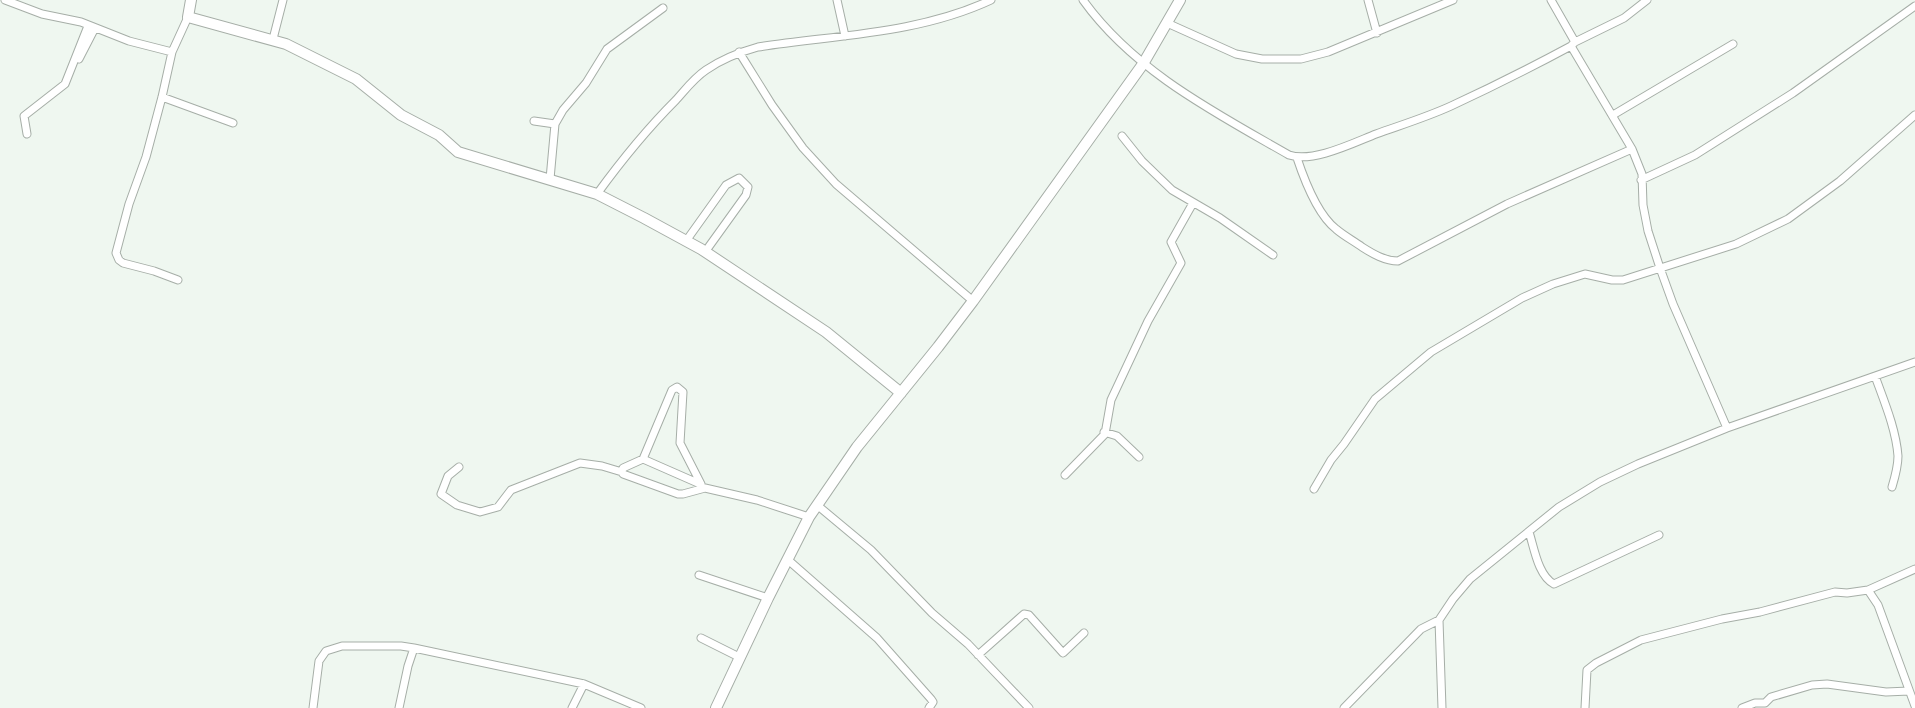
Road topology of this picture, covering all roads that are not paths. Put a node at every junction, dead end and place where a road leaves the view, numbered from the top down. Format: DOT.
graph roads {
  1 [pos="5,0"];
  2 [pos="191,0"];
  3 [pos="283,0"];
  4 [pos="837,0"];
  5 [pos="991,0"];
  6 [pos="1083,0"];
  7 [pos="1180,0"];
  8 [pos="1368,0"];
  9 [pos="1453,0"];
  10 [pos="1551,0"];
  11 [pos="1647,0"];
  12 [pos="1915,6"];
  13 [pos="663,8"];
  14 [pos="188,17"];
  15 [pos="1167,23"];
  16 [pos="91,27"];
  17 [pos="1377,32"];
  18 [pos="845,36"];
  19 [pos="274,39"];
  20 [pos="1573,44"];
  21 [pos="1733,44"];
  22 [pos="172,52"];
  23 [pos="739,52"];
  24 [pos="1144,64"];
  25 [pos="66,84"];
  26 [pos="60,90"];
  27 [pos="162,97"];
  28 [pos="1613,115"];
  29 [pos="1915,115"];
  30 [pos="534,121"];
  31 [pos="233,123"];
  32 [pos="555,124"];
  33 [pos="27,134"];
  34 [pos="1122,136"];
  35 [pos="1632,149"];
  36 [pos="1297,158"];
  37 [pos="550,179"];
  38 [pos="1641,180"];
  39 [pos="597,194"];
  40 [pos="1193,203"];
  41 [pos="686,242"];
  42 [pos="705,252"];
  43 [pos="1273,255"];
  44 [pos="1660,268"];
  45 [pos="178,280"];
  46 [pos="973,301"];
  47 [pos="1915,362"];
  48 [pos="1875,376"];
  49 [pos="901,393"];
  50 [pos="1727,428"];
  51 [pos="1104,432"];
  52 [pos="1139,457"];
  53 [pos="643,459"];
  54 [pos="459,467"];
  55 [pos="622,472"];
  56 [pos="1065,475"];
  57 [pos="703,486"];
  58 [pos="1892,487"];
  59 [pos="1314,489"];
  60 [pos="817,505"];
  61 [pos="809,518"];
  62 [pos="1529,532"];
  63 [pos="1659,536"];
  64 [pos="787,559"];
  65 [pos="1915,569"];
  66 [pos="699,575"];
  67 [pos="1868,590"];
  68 [pos="768,598"];
  69 [pos="1439,620"];
  70 [pos="1084,633"];
  71 [pos="701,638"];
  72 [pos="414,648"];
  73 [pos="978,655"];
  74 [pos="739,657"];
  75 [pos="584,684"];
  76 [pos="1909,691"];
  77 [pos="1915,706"];
  78 [pos="313,708"];
  79 [pos="399,708"];
  80 [pos="572,708"];
  81 [pos="641,708"];
  82 [pos="716,708"];
  83 [pos="929,708"];
  84 [pos="1029,708"];
  85 [pos="1344,708"];
  86 [pos="1442,708"];
  87 [pos="1585,708"];
  88 [pos="1742,708"];
  1 -- 16 [label="street"];
  2 -- 14 [label="main road"];
  3 -- 19 [label="street"];
  4 -- 18 [label="street"];
  5 -- 18 [label="street"];
  6 -- 24 [label="street"];
  7 -- 15 [label="main road"];
  8 -- 17 [label="street"];
  9 -- 17 [label="street"];
  10 -- 20 [label="street"];
  11 -- 20 [label="street"];
  12 -- 38 [label="street"];
  13 -- 32 [label="street"];
  14 -- 19 [label="main road"];
  14 -- 22 [label="street"];
  15 -- 17 [label="street"];
  15 -- 24 [label="main road"];
  16 -- 22 [label="street"];
  16 -- 25 [label="street"];
  18 -- 23 [label="street"];
  19 -- 37 [label="main road"];
  20 -- 28 [label="street"];
  20 -- 36 [label="street"];
  21 -- 28 [label="street"];
  22 -- 27 [label="street"];
  23 -- 39 [label="street"];
  23 -- 46 [label="street"];
  24 -- 36 [label="street"];
  24 -- 46 [label="main road"];
  25 -- 26 [label="street"];
  25 -- 33 [label="street"];
  27 -- 31 [label="street"];
  27 -- 45 [label="street"];
  28 -- 35 [label="street"];
  29 -- 44 [label="street"];
  30 -- 32 [label="street"];
  32 -- 37 [label="street"];
  34 -- 40 [label="street"];
  35 -- 36 [label="street"];
  35 -- 38 [label="street"];
  37 -- 39 [label="main road"];
  38 -- 44 [label="street"];
  39 -- 41 [label="main road"];
  40 -- 43 [label="street"];
  40 -- 51 [label="street"];
  41 -- 42 [label="main road"];
  41 -- 42 [label="street"];
  42 -- 49 [label="main road"];
  44 -- 50 [label="street"];
  44 -- 59 [label="street"];
  46 -- 49 [label="main road"];
  47 -- 48 [label="street"];
  48 -- 50 [label="street"];
  48 -- 58 [label="street"];
  49 -- 60 [label="main road"];
  50 -- 62 [label="street"];
  51 -- 52 [label="street"];
  51 -- 56 [label="street"];
  53 -- 55 [label="street"];
  53 -- 57 [label="street"];
  53 -- 57 [label="street"];
  54 -- 55 [label="street"];
  55 -- 57 [label="street"];
  57 -- 61 [label="street"];
  60 -- 61 [label="main road"];
  60 -- 73 [label="street"];
  61 -- 64 [label="main road"];
  62 -- 63 [label="street"];
  62 -- 69 [label="street"];
  64 -- 68 [label="main road"];
  64 -- 83 [label="street"];
  65 -- 67 [label="street"];
  66 -- 68 [label="street"];
  67 -- 76 [label="street"];
  67 -- 87 [label="street"];
  68 -- 74 [label="main road"];
  69 -- 85 [label="street"];
  69 -- 86 [label="street"];
  70 -- 73 [label="street"];
  71 -- 74 [label="street"];
  72 -- 75 [label="street"];
  72 -- 78 [label="street"];
  72 -- 79 [label="street"];
  73 -- 84 [label="street"];
  74 -- 82 [label="main road"];
  75 -- 80 [label="street"];
  75 -- 81 [label="street"];
  76 -- 77 [label="street"];
  76 -- 88 [label="street"];
}
